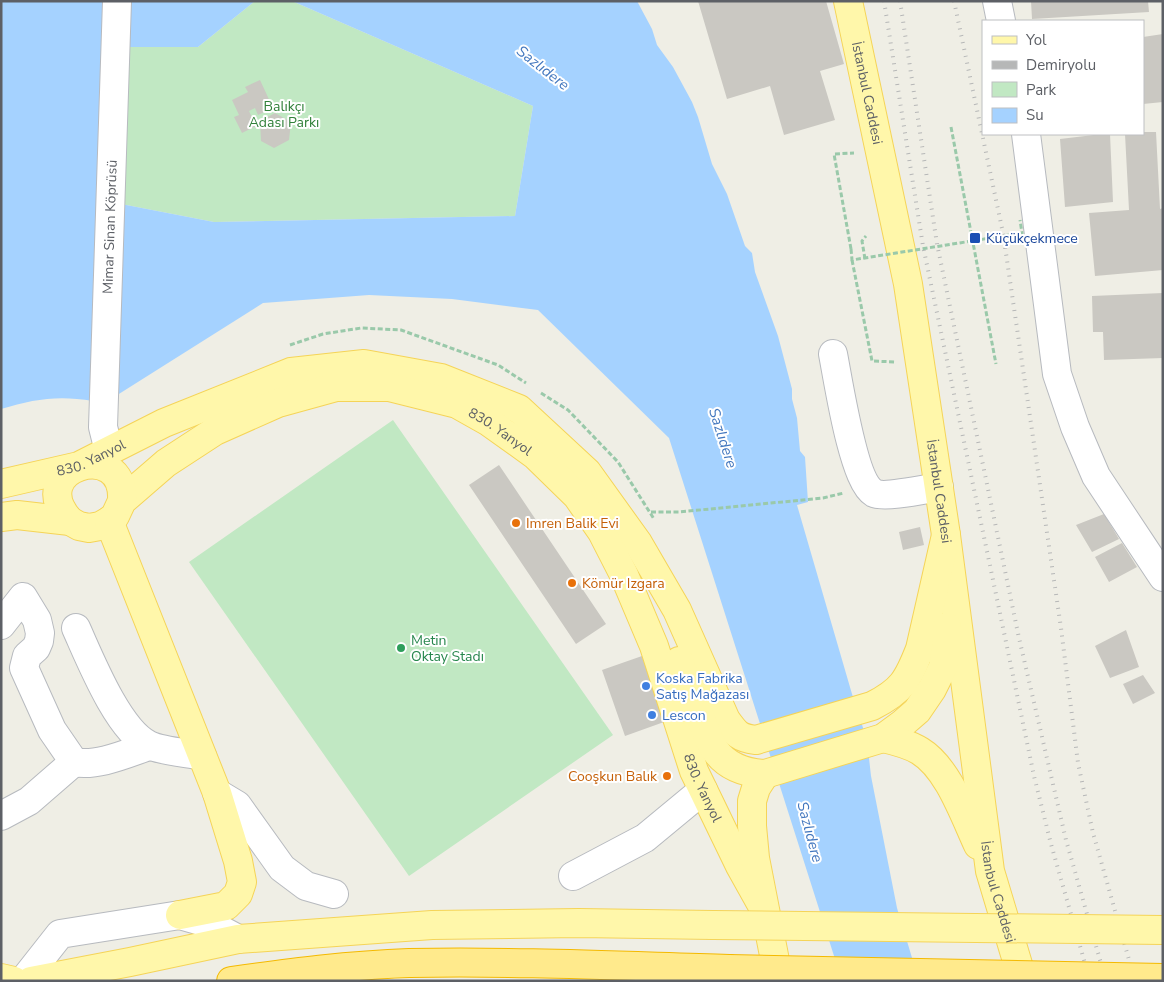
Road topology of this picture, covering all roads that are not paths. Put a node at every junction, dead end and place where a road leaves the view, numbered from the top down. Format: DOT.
graph roads {
  1 [pos="117,1"];
  2 [pos="848,1"];
  3 [pos="997,1"];
  4 [pos="1001,20"];
  5 [pos="1026,135"];
  6 [pos="833,354"];
  7 [pos="109,451"];
  8 [pos="79,466"];
  9 [pos="1,484"];
  10 [pos="939,487"];
  11 [pos="115,511"];
  12 [pos="1,517"];
  13 [pos="70,521"];
  14 [pos="946,535"];
  15 [pos="638,543"];
  16 [pos="1163,578"];
  17 [pos="1,625"];
  18 [pos="76,628"];
  19 [pos="883,738"];
  20 [pos="150,746"];
  21 [pos="202,756"];
  22 [pos="74,762"];
  23 [pos="765,774"];
  24 [pos="703,790"];
  25 [pos="216,794"];
  26 [pos="1,816"];
  27 [pos="990,871"];
  28 [pos="573,876"];
  29 [pos="334,894"];
  30 [pos="764,909"];
  31 [pos="180,915"];
  32 [pos="1163,930"];
  33 [pos="238,939"];
  34 [pos="1,978"];
  35 [pos="1163,978"];
  36 [pos="14,981"];
  37 [pos="23,981"];
  38 [pos="31,981"];
  39 [pos="231,981"];
  40 [pos="778,981"];
  41 [pos="1022,981"];
  1 -- 7 [label="street, Mimar Sinan Köprüsü"];
  2 -- 10 [label="main road, İstanbul Caddesi"];
  3 -- 4 [label="street"];
  5 -- 16 [label="street"];
  6 -- 10 [label="street"];
  7 -- 8 [label="main road, 830. Yanyol"];
  7 -- 15 [label="main road, 830. Yanyol"];
  8 -- 9 [label="main road, 830. Yanyol"];
  8 -- 11 [label="main road"];
  8 -- 13 [label="main road"];
  10 -- 14 [label="main road, İstanbul Caddesi"];
  11 -- 13 [label="main road, 830. Yanyol"];
  11 -- 21 [label="main road"];
  11 -- 24 [label="main road, 830. Yanyol"];
  12 -- 13 [label="main road, 830. Yanyol"];
  14 -- 15 [label="main road"];
  14 -- 19 [label="main road"];
  14 -- 27 [label="main road, İstanbul Caddesi"];
  15 -- 23 [label="main road"];
  17 -- 22 [label="street"];
  18 -- 20 [label="street"];
  19 -- 23 [label="main road"];
  19 -- 27 [label="main road"];
  20 -- 21 [label="street"];
  20 -- 22 [label="street"];
  21 -- 25 [label="main road"];
  22 -- 26 [label="street"];
  23 -- 30 [label="main road"];
  24 -- 28 [label="street"];
  24 -- 30 [label="main road, 830. Yanyol"];
  25 -- 29 [label="street"];
  25 -- 31 [label="main road"];
  27 -- 41 [label="main road, İstanbul Caddesi"];
  30 -- 40 [label="main road"];
  31 -- 33 [label="street"];
  31 -- 37 [label="street"];
  32 -- 33 [label="main road, bridge"];
  33 -- 38 [label="main road"];
  34 -- 36 [label="main road"];
  35 -- 39 [label="highway, bridge"];
}
